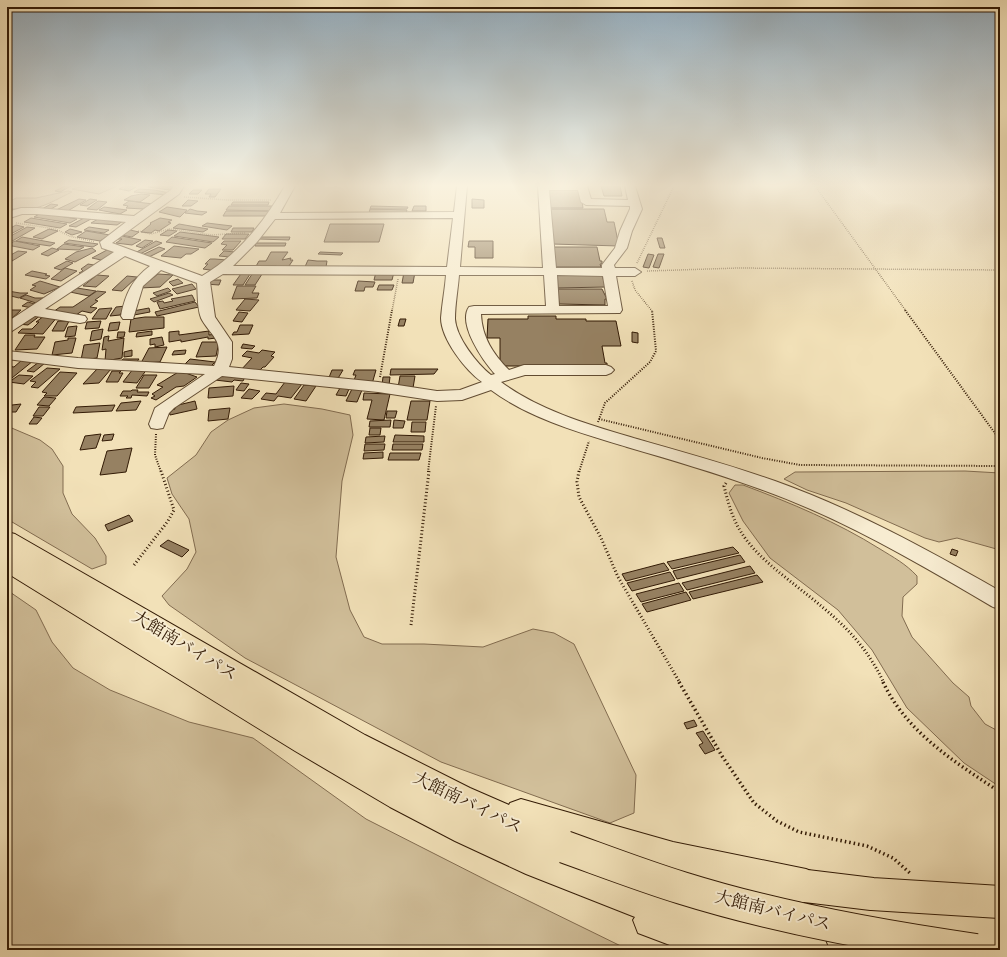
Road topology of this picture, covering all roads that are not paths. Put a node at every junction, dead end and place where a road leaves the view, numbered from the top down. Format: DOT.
graph roads {
  1 [pos="122,231"];
  2 [pos="260,231"];
  3 [pos="457,231"];
  4 [pos="547,231"];
  5 [pos="627,231"];
  6 [pos="124,252"];
  7 [pos="160,264"];
  8 [pos="222,270"];
  9 [pos="452,270"];
  10 [pos="550,270"];
  11 [pos="608,270"];
  12 [pos="635,272"];
  13 [pos="203,281"];
  14 [pos="553,310"];
  15 [pos="31,311"];
  16 [pos="128,316"];
  17 [pos="80,319"];
  18 [pos="7,328"];
  19 [pos="7,355"];
  20 [pos="606,370"];
  21 [pos="219,371"];
  22 [pos="505,375"];
  23 [pos="490,382"];
  24 [pos="158,424"];
  25 [pos="7,540"];
  26 [pos="7,561"];
  27 [pos="40,570"];
  28 [pos="1000,601"];
  29 [pos="402,783"];
  30 [pos="561,856"];
  31 [pos="1000,902"];
  32 [pos="732,950"];
  33 [pos="811,950"];
  34 [pos="976,950"];
  1 -- 6 [label="street"];
  2 -- 8 [label="street"];
  3 -- 9 [label="street"];
  4 -- 10 [label="street"];
  5 -- 11 [label="street"];
  6 -- 7 [label="street"];
  6 -- 15 [label="street"];
  7 -- 13 [label="street"];
  7 -- 16 [label="street"];
  8 -- 9 [label="street"];
  8 -- 13 [label="street"];
  9 -- 10 [label="street"];
  9 -- 23 [label="street"];
  10 -- 11 [label="street"];
  10 -- 14 [label="street"];
  11 -- 12 [label="street"];
  11 -- 14 [label="street"];
  13 -- 21 [label="street"];
  14 -- 22 [label="street"];
  15 -- 17 [label="street"];
  15 -- 18 [label="street"];
  19 -- 21 [label="street"];
  20 -- 22 [label="street"];
  21 -- 23 [label="street"];
  21 -- 24 [label="street"];
  22 -- 23 [label="street"];
  23 -- 28 [label="street"];
  25 -- 27 [label="highway, 大館南バイパス"];
  26 -- 27 [label="highway, 大館南バイパス"];
  27 -- 29 [label="highway, 大館南バイパス"];
  29 -- 30 [label="highway"];
  29 -- 30 [label="highway"];
  30 -- 31 [label="highway, bridge"];
  30 -- 32 [label="highway"];
  30 -- 33 [label="highway, 大館南バイパス"];
  30 -- 34 [label="highway, 大館南バイパス, bridge"];
}
